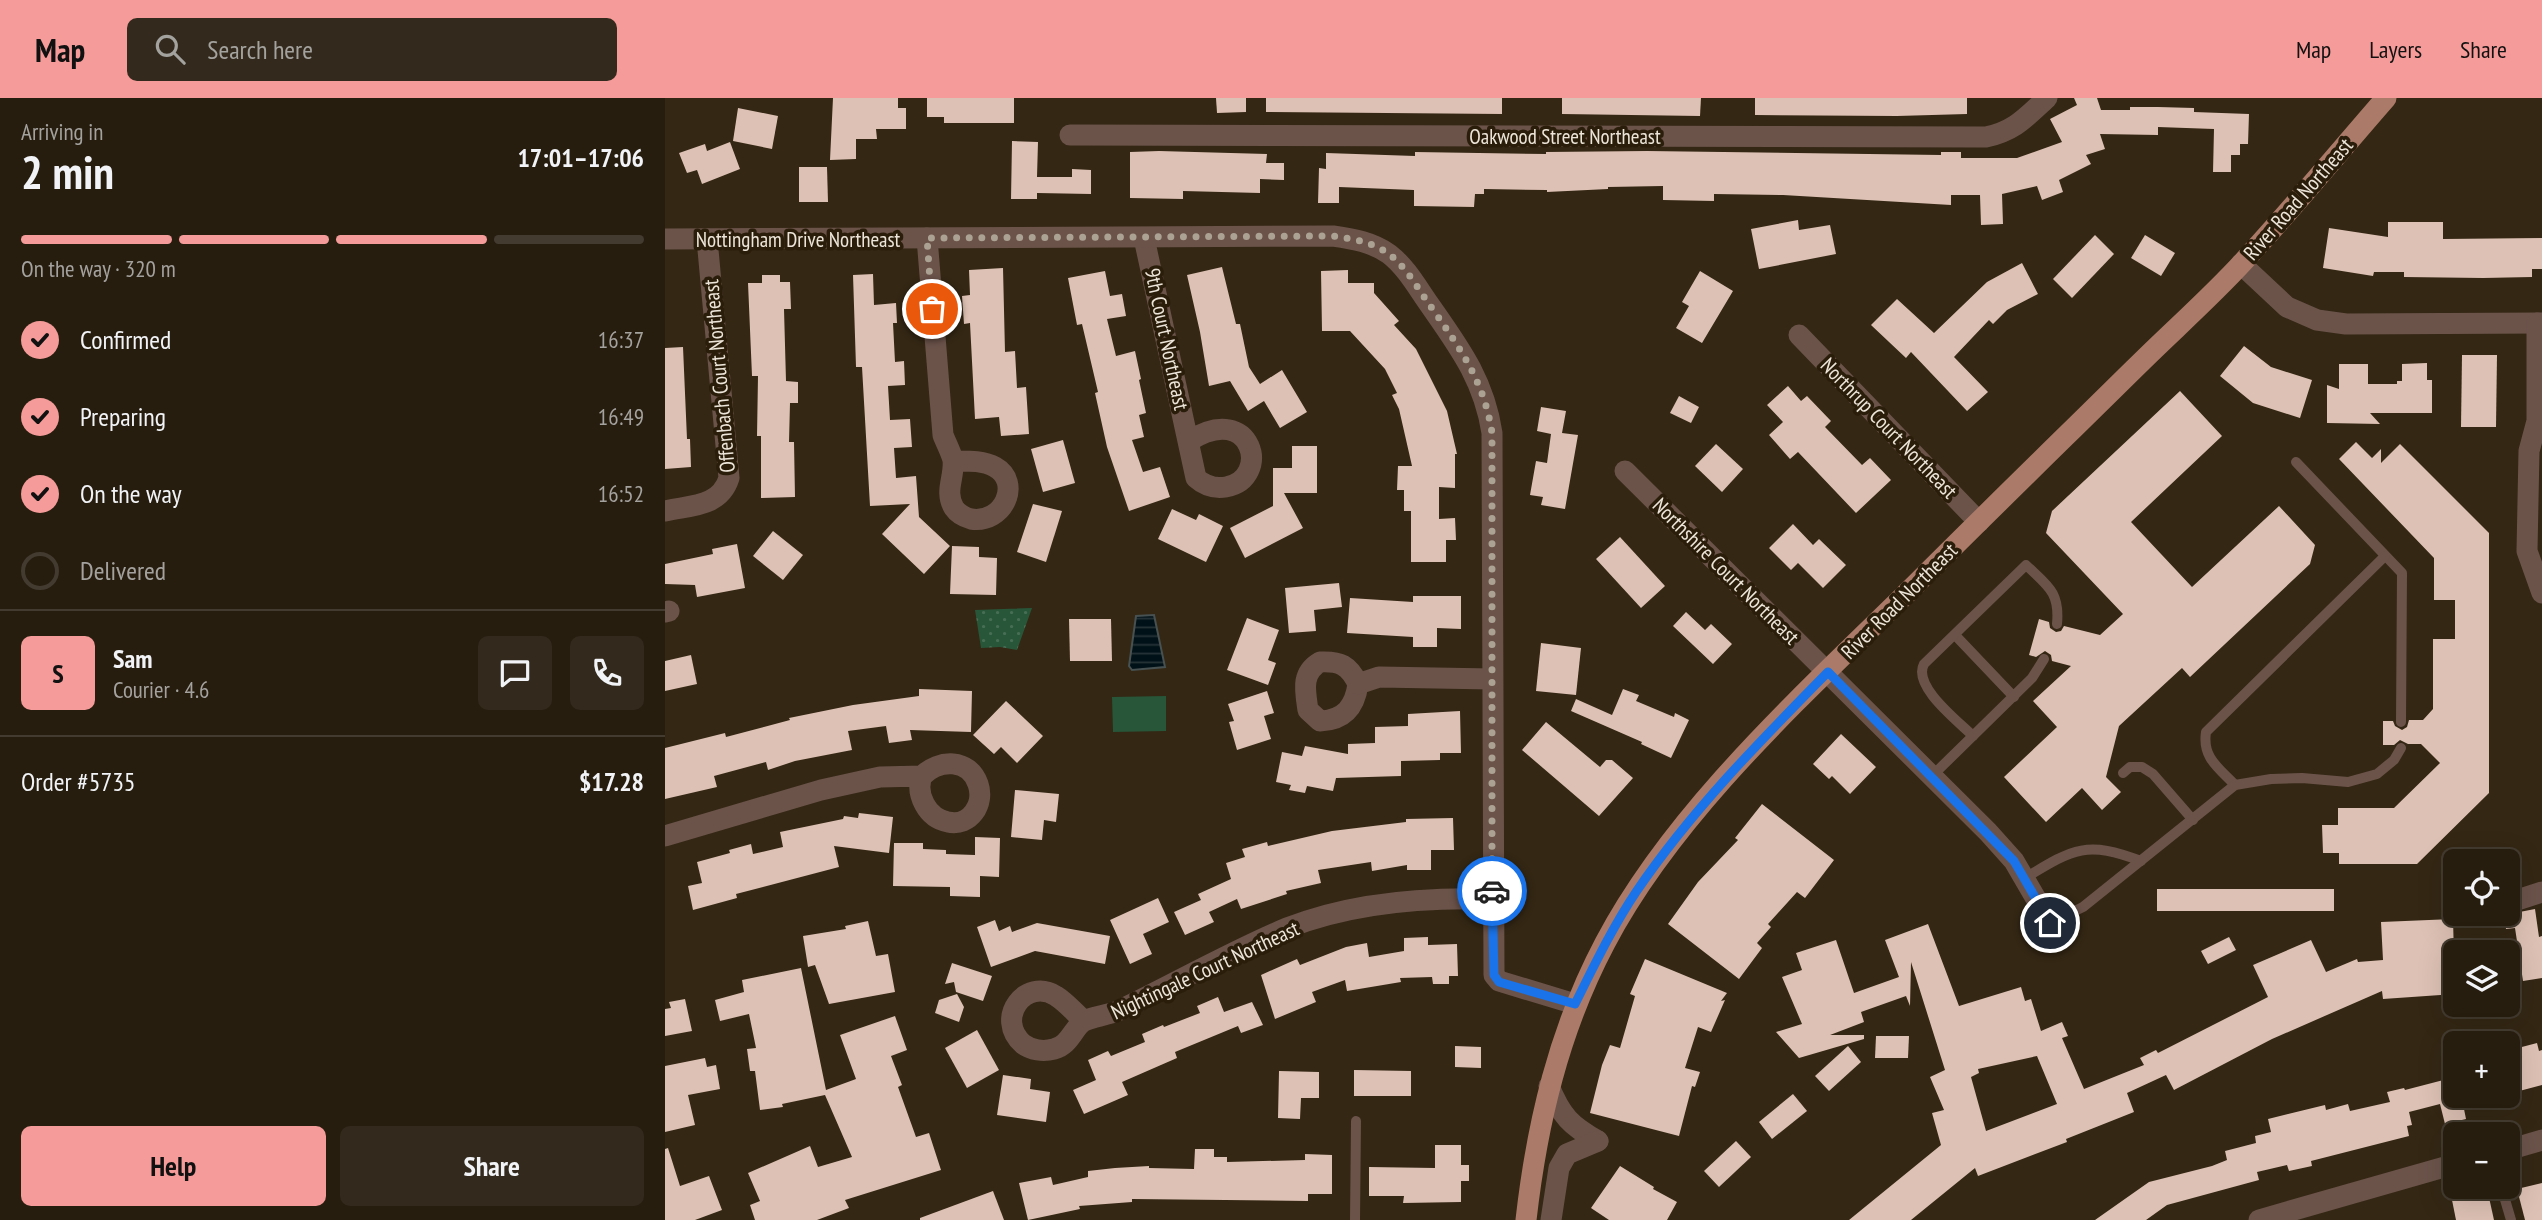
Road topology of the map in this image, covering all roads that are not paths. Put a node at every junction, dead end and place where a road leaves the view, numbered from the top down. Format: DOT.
graph roads {
  1 [pos="2047,98"];
  2 [pos="2386,98"];
  3 [pos="1070,135"];
  4 [pos="927,238"];
  5 [pos="1144,238"];
  6 [pos="665,239"];
  7 [pos="707,239"];
  8 [pos="2241,264"];
  9 [pos="2540,323"];
  10 [pos="1799,335"];
  11 [pos="1189,441"];
  12 [pos="953,461"];
  13 [pos="2296,461"];
  14 [pos="1625,471"];
  15 [pos="665,511"];
  16 [pos="1979,522"];
  17 [pos="2385,556"];
  18 [pos="2542,593"];
  19 [pos="2057,624"];
  20 [pos="1955,635"];
  21 [pos="2044,659"];
  22 [pos="1828,672"];
  23 [pos="1492,679"];
  24 [pos="1358,684"];
  25 [pos="2014,696"];
  26 [pos="2401,722"];
  27 [pos="1973,736"];
  28 [pos="2401,748"];
  29 [pos="2123,773"];
  30 [pos="922,776"];
  31 [pos="1932,776"];
  32 [pos="2235,785"];
  33 [pos="2193,820"];
  34 [pos="665,836"];
  35 [pos="2141,861"];
  36 [pos="2025,878"];
  37 [pos="2542,892"];
  38 [pos="2520,899"];
  39 [pos="1492,900"];
  40 [pos="2050,923"];
  41 [pos="1575,1004"];
  42 [pos="1084,1021"];
  43 [pos="1549,1086"];
  44 [pos="1356,1121"];
  45 [pos="2542,1140"];
  46 [pos="2520,1146"];
  47 [pos="2443,1167"];
  48 [pos="2505,1199"];
  49 [pos="1355,1220"];
  50 [pos="1526,1220"];
  51 [pos="1551,1220"];
  52 [pos="2259,1220"];
  53 [pos="2511,1220"];
  1 -- 3 [label="street, Oakwood Street Northeast"];
  2 -- 8 [label="main road, River Road Northeast"];
  4 -- 5 [label="street, Nottingham Drive Northeast"];
  4 -- 7 [label="street, Nottingham Drive Northeast"];
  4 -- 12 [label="street"];
  5 -- 11 [label="street, 9th Court Northeast"];
  5 -- 23 [label="street, Nottingham Drive Northeast"];
  6 -- 7 [label="street, Nottingham Drive Northeast"];
  7 -- 15 [label="street, Offenbach Court Northeast"];
  8 -- 9 [label="street"];
  8 -- 16 [label="main road, River Road Northeast"];
  9 -- 18 [label="street"];
  10 -- 16 [label="street, Northrup Court Northeast"];
  13 -- 17 [label="lane"];
  14 -- 22 [label="street, Northshire Court Northeast"];
  16 -- 22 [label="main road, River Road Northeast"];
  17 -- 26 [label="lane"];
  17 -- 32 [label="lane"];
  19 -- 20 [label="lane"];
  20 -- 25 [label="lane"];
  20 -- 27 [label="lane"];
  21 -- 25 [label="lane"];
  22 -- 31 [label="street, Northshire Court Northeast"];
  22 -- 41 [label="main road, River Road Northeast"];
  23 -- 24 [label="street"];
  23 -- 39 [label="street, Nottingham Drive Northeast"];
  25 -- 27 [label="lane"];
  27 -- 31 [label="lane"];
  28 -- 32 [label="lane"];
  29 -- 33 [label="lane"];
  30 -- 34 [label="street"];
  31 -- 36 [label="street, Northshire Court Northeast"];
  32 -- 33 [label="lane"];
  33 -- 35 [label="lane"];
  35 -- 36 [label="lane"];
  35 -- 40 [label="lane"];
  36 -- 40 [label="street, Northshire Court Northeast"];
  37 -- 38 [label="street"];
  39 -- 41 [label="street, Nottingham Drive Northeast"];
  39 -- 42 [label="street, Nightingale Court Northeast"];
  41 -- 43 [label="main road, River Road Northeast"];
  43 -- 50 [label="main road, River Road Northeast"];
  43 -- 51 [label="street"];
  44 -- 49 [label="lane"];
  45 -- 46 [label="street"];
  47 -- 52 [label="street"];
  48 -- 53 [label="lane"];
}
